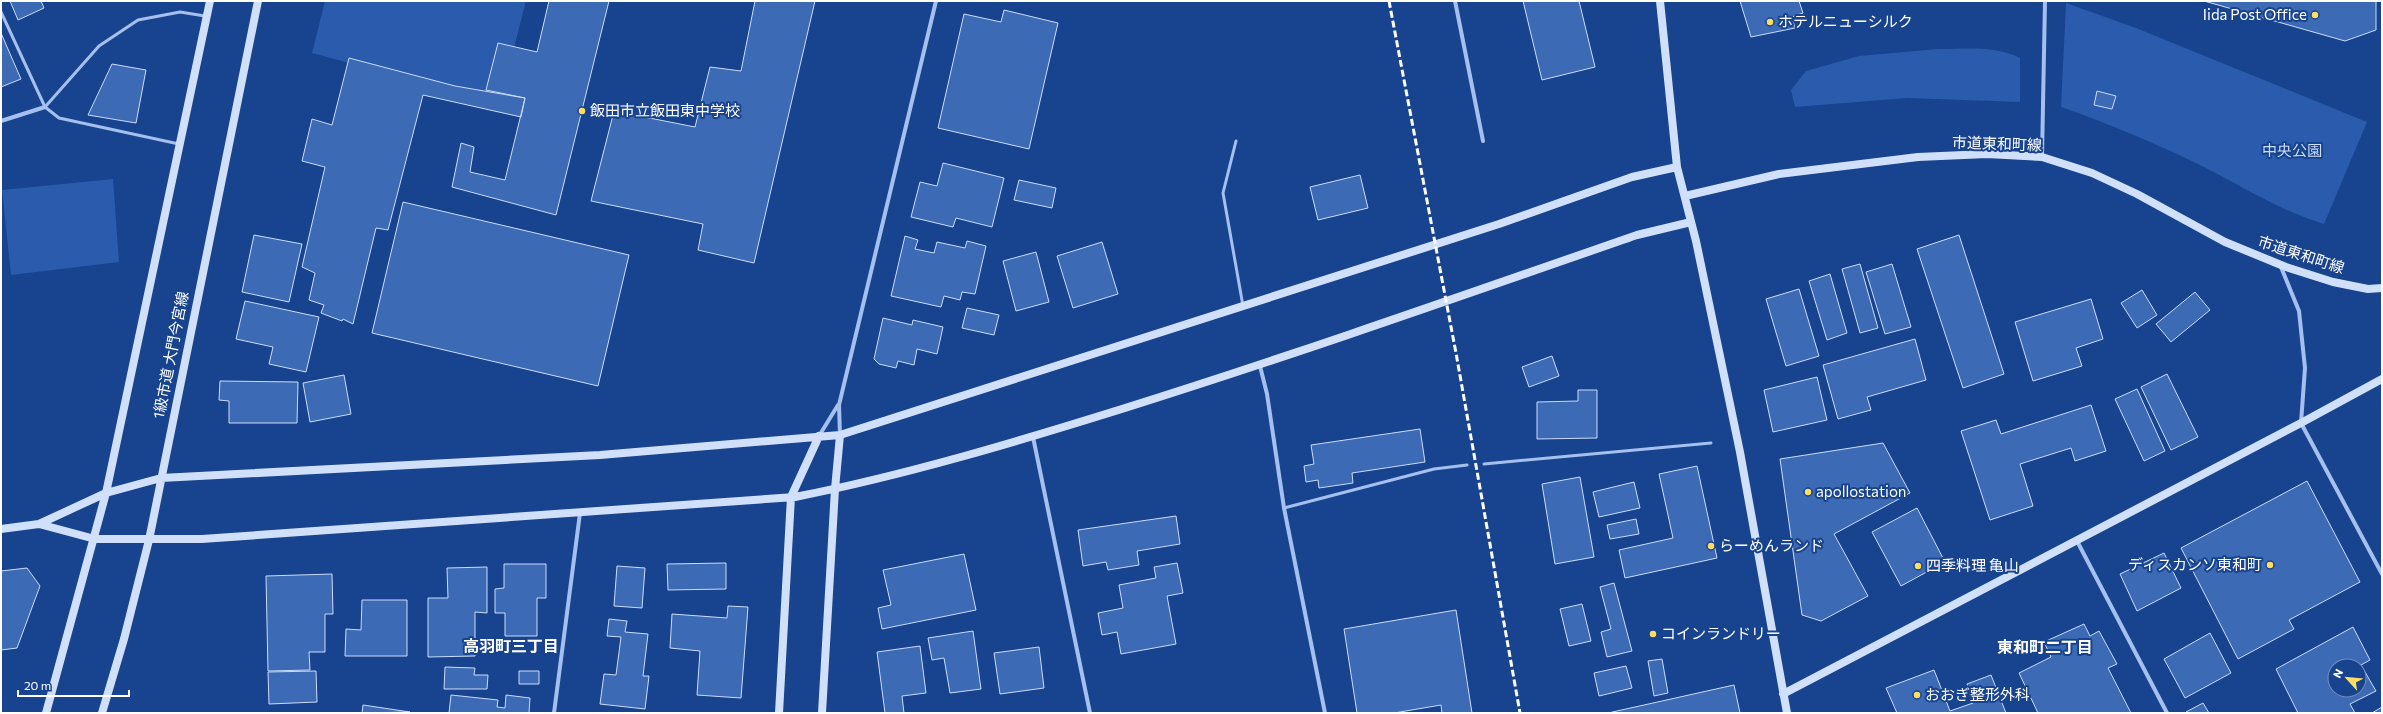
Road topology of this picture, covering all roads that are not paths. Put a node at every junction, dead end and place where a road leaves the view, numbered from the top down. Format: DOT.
graph roads {
  1 [pos="210,1"];
  2 [pos="258,1"];
  3 [pos="936,1"];
  4 [pos="1455,1"];
  5 [pos="1660,1"];
  6 [pos="2045,1"];
  7 [pos="1,12"];
  8 [pos="207,16"];
  9 [pos="45,107"];
  10 [pos="1,121"];
  11 [pos="1236,141"];
  12 [pos="1483,141"];
  13 [pos="181,144"];
  14 [pos="2042,157"];
  15 [pos="1677,167"];
  16 [pos="1684,196"];
  17 [pos="1691,222"];
  18 [pos="2281,265"];
  19 [pos="2382,288"];
  20 [pos="1243,306"];
  21 [pos="1260,366"];
  22 [pos="2382,379"];
  23 [pos="839,405"];
  24 [pos="2301,423"];
  25 [pos="840,434"];
  26 [pos="819,436"];
  27 [pos="1033,437"];
  28 [pos="1711,443"];
  29 [pos="1484,464"];
  30 [pos="1467,465"];
  31 [pos="161,478"];
  32 [pos="835,489"];
  33 [pos="106,493"];
  34 [pos="791,498"];
  35 [pos="1284,508"];
  36 [pos="580,513"];
  37 [pos="39,524"];
  38 [pos="1,529"];
  39 [pos="95,539"];
  40 [pos="149,540"];
  41 [pos="2076,541"];
  42 [pos="2382,574"];
  43 [pos="1783,694"];
  44 [pos="46,713"];
  45 [pos="102,713"];
  46 [pos="554,713"];
  47 [pos="779,713"];
  48 [pos="822,713"];
  49 [pos="1090,713"];
  50 [pos="1325,713"];
  51 [pos="1787,713"];
  52 [pos="2168,713"];
  1 -- 8 [label="street"];
  2 -- 31 [label="street, 1級市道 大門今宮線"];
  3 -- 23 [label="street"];
  4 -- 12 [label="street"];
  5 -- 15 [label="street"];
  6 -- 14 [label="street"];
  7 -- 9 [label="lane"];
  8 -- 9 [label="lane"];
  8 -- 13 [label="street"];
  9 -- 10 [label="street"];
  9 -- 13 [label="lane"];
  11 -- 20 [label="lane"];
  13 -- 33 [label="street"];
  14 -- 16 [label="street, 市道東和町線"];
  14 -- 18 [label="street, 市道東和町線"];
  15 -- 16 [label="street"];
  15 -- 20 [label="street"];
  16 -- 17 [label="street"];
  17 -- 21 [label="street"];
  17 -- 43 [label="street"];
  18 -- 19 [label="street, 市道東和町線"];
  18 -- 24 [label="street"];
  20 -- 25 [label="street"];
  21 -- 27 [label="street"];
  21 -- 35 [label="street"];
  22 -- 24 [label="street"];
  23 -- 25 [label="street"];
  23 -- 26 [label="street"];
  24 -- 41 [label="street"];
  24 -- 42 [label="street"];
  25 -- 26 [label="street"];
  25 -- 32 [label="street"];
  26 -- 31 [label="street"];
  26 -- 34 [label="street"];
  27 -- 32 [label="street"];
  27 -- 49 [label="street"];
  28 -- 29 [label="lane"];
  30 -- 35 [label="lane"];
  31 -- 33 [label="street"];
  31 -- 40 [label="street, 1級市道 大門今宮線"];
  32 -- 34 [label="street"];
  32 -- 48 [label="street"];
  33 -- 37 [label="street"];
  33 -- 39 [label="street"];
  34 -- 36 [label="street"];
  34 -- 47 [label="street"];
  35 -- 50 [label="street"];
  36 -- 40 [label="street"];
  36 -- 46 [label="street"];
  37 -- 38 [label="street"];
  37 -- 39 [label="street"];
  39 -- 40 [label="street"];
  39 -- 44 [label="street"];
  40 -- 45 [label="street, 1級市道 大門今宮線"];
  41 -- 43 [label="street"];
  41 -- 52 [label="street"];
  43 -- 51 [label="street"];
}
